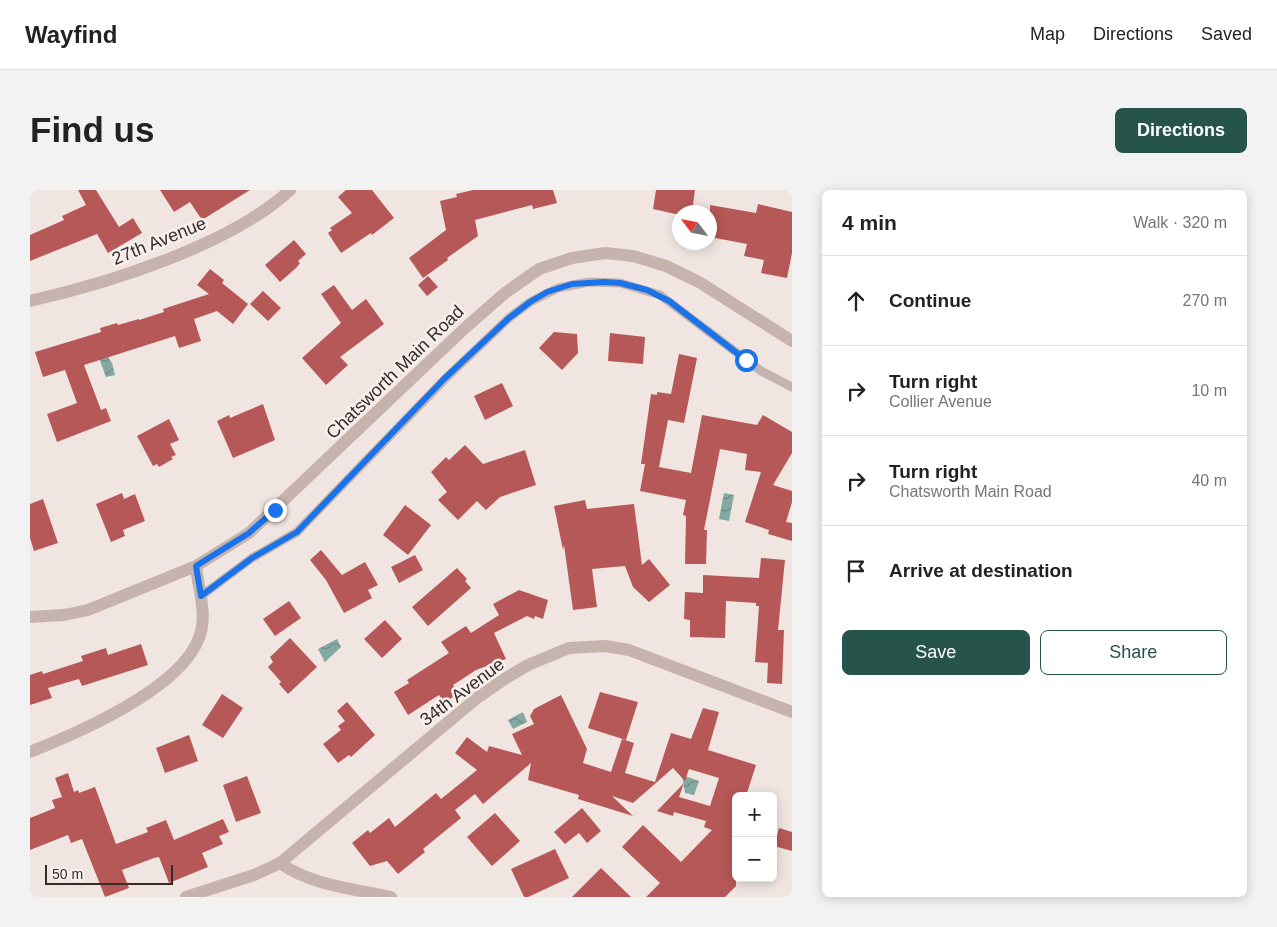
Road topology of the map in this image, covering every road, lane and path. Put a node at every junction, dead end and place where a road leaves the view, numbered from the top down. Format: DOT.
graph roads {
  1 [pos="290,190"];
  2 [pos="30,301"];
  3 [pos="792,342"];
  4 [pos="792,387"];
  5 [pos="196,566"];
  6 [pos="201,596"];
  7 [pos="30,617"];
  8 [pos="792,712"];
  9 [pos="30,752"];
  10 [pos="280,864"];
  11 [pos="186,897"];
  12 [pos="391,897"];
  1 -- 2 [label="street, 27th Avenue"];
  3 -- 5 [label="street, Chatsworth Main Road"];
  4 -- 6 [label="lane"];
  5 -- 6 [label="street"];
  5 -- 7 [label="street, Chatsworth Main Road"];
  6 -- 9 [label="street"];
  8 -- 10 [label="street, 34th Avenue"];
  10 -- 11 [label="street, 34th Avenue"];
  10 -- 12 [label="street"];
}
